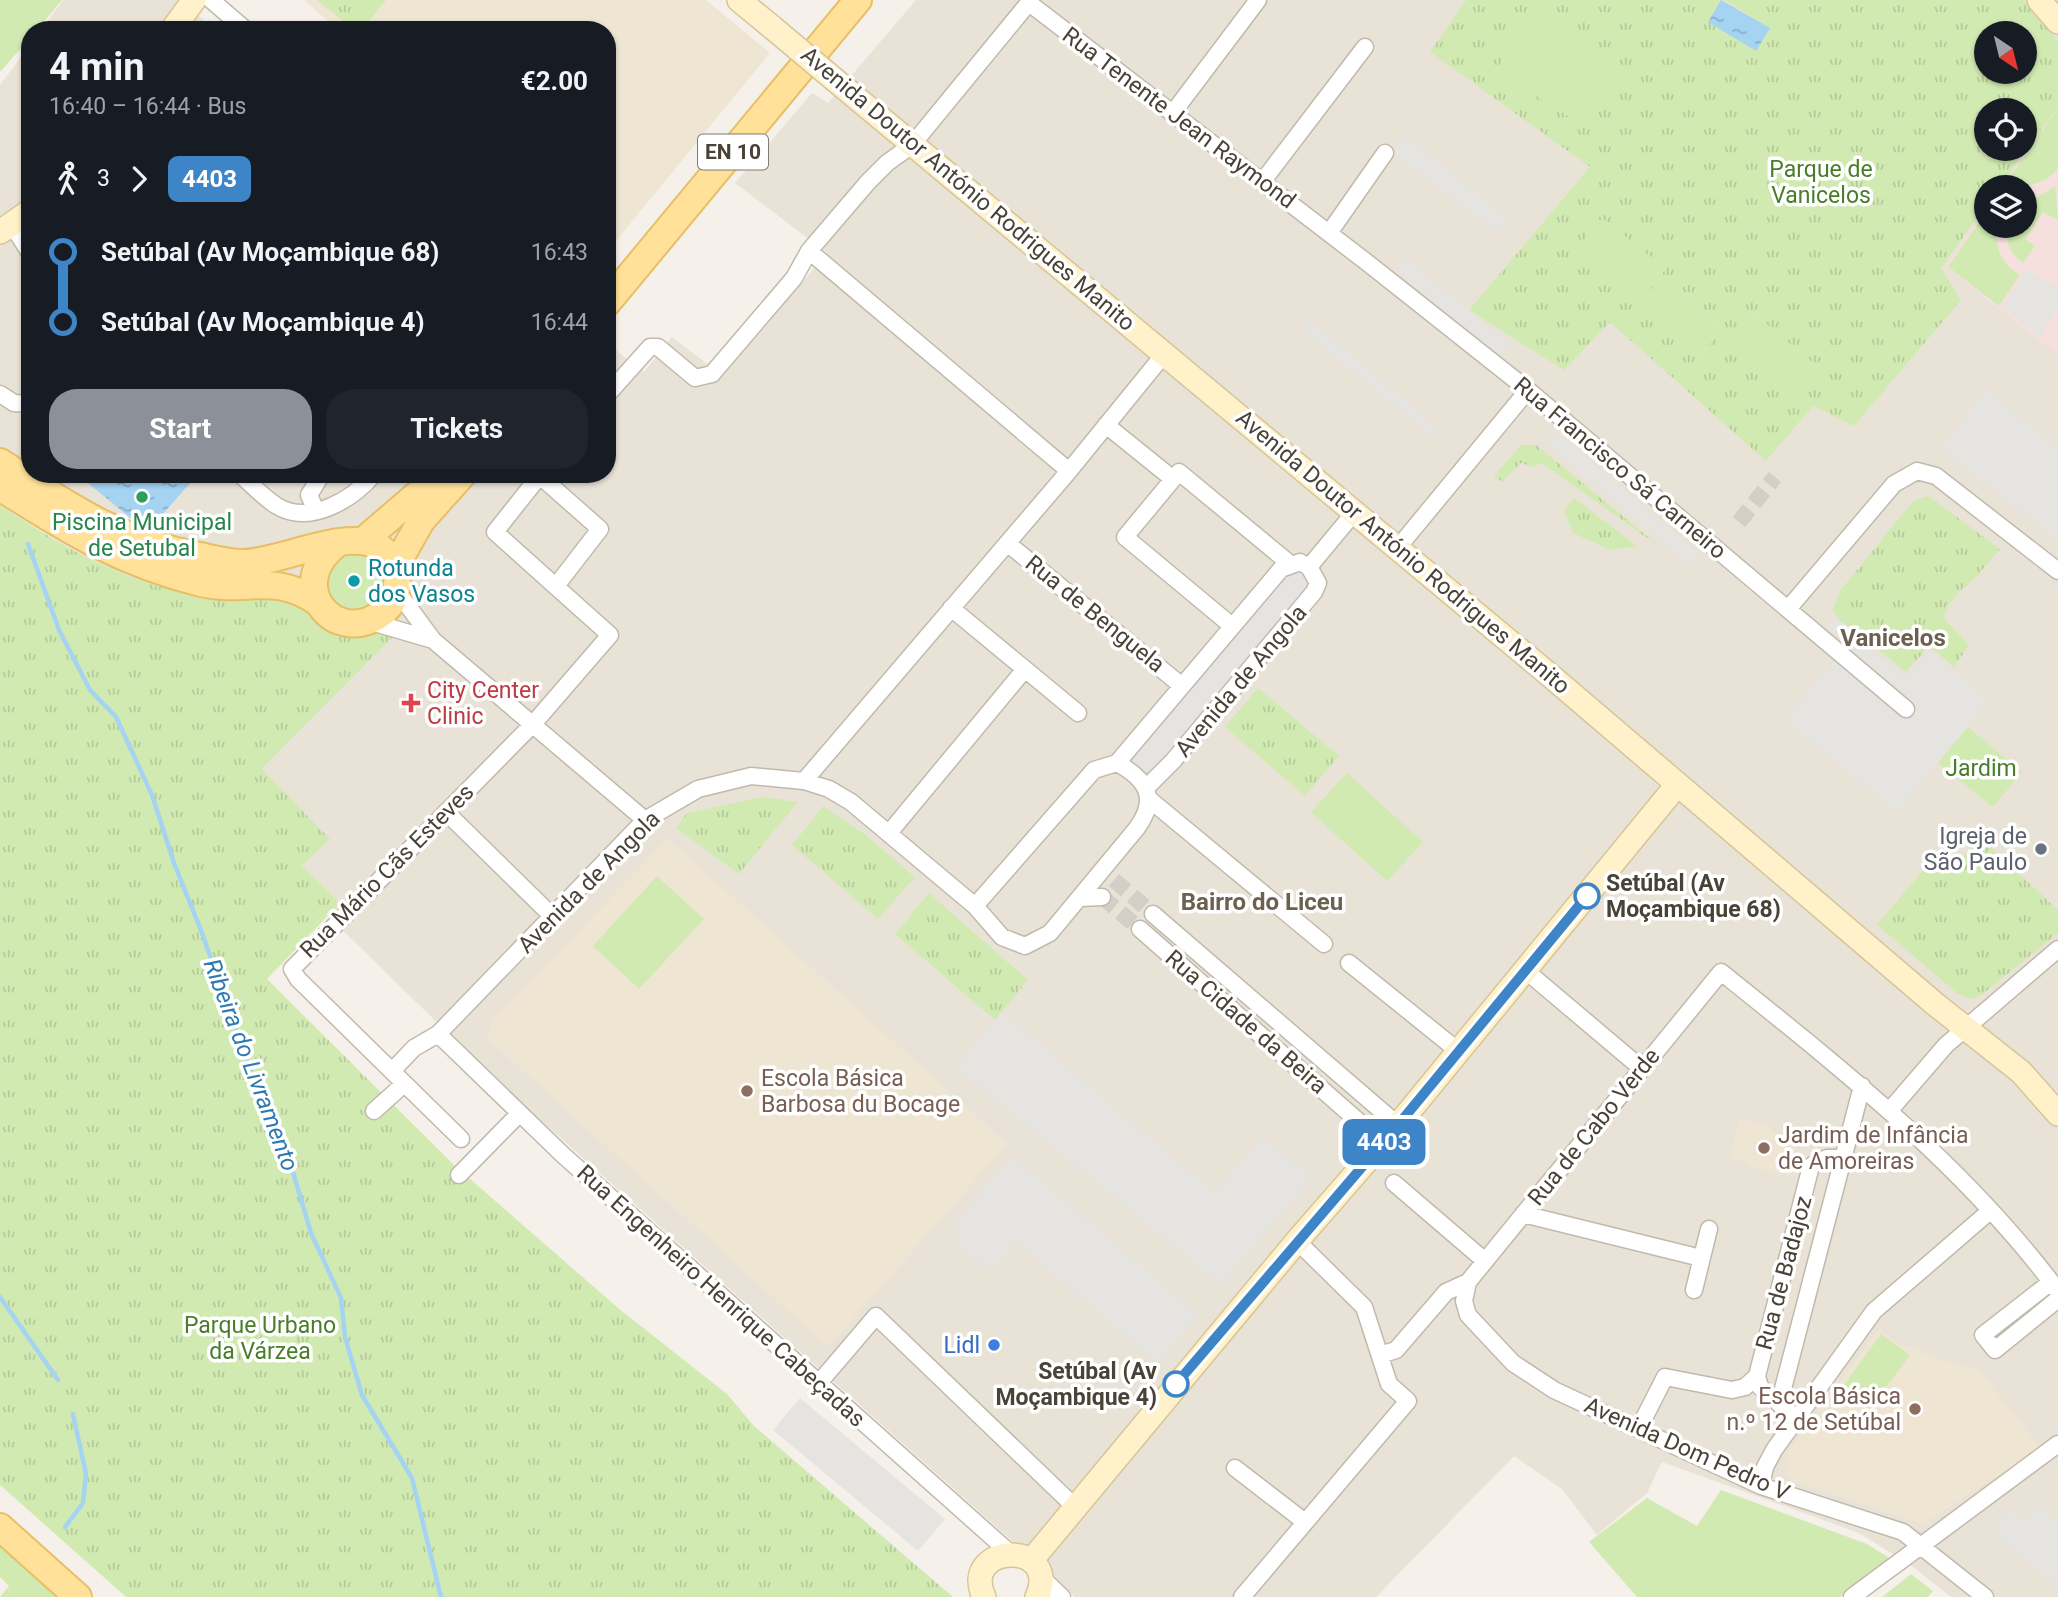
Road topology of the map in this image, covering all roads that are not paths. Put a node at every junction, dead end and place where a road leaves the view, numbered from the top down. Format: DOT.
graph roads {
  1 [pos="194,0"];
  2 [pos="211,0"];
  3 [pos="739,0"];
  4 [pos="834,0"];
  5 [pos="858,0"];
  6 [pos="1258,0"];
  7 [pos="2039,0"];
  8 [pos="1030,1"];
  9 [pos="179,21"];
  10 [pos="236,21"];
  11 [pos="2058,22"];
  12 [pos="1365,47"];
  13 [pos="1172,114"];
  14 [pos="912,145"];
  15 [pos="1385,153"];
  16 [pos="1262,182"];
  17 [pos="1329,233"];
  18 [pos="809,251"];
  19 [pos="616,269"];
  20 [pos="616,292"];
  21 [pos="1165,353"];
  22 [pos="616,385"];
  23 [pos="1528,390"];
  24 [pos="1,397"];
  25 [pos="21,403"];
  26 [pos="1106,425"];
  27 [pos="0,462"];
  28 [pos="1069,471"];
  29 [pos="21,475"];
  30 [pos="1173,479"];
  31 [pos="35,483"];
  32 [pos="250,483"];
  33 [pos="316,483"];
  34 [pos="363,483"];
  35 [pos="429,483"];
  36 [pos="455,483"];
  37 [pos="534,483"];
  38 [pos="549,483"];
  39 [pos="0,487"];
  40 [pos="316,511"];
  41 [pos="1353,514"];
  42 [pos="350,542"];
  43 [pos="1007,543"];
  44 [pos="1396,550"];
  45 [pos="1289,564"];
  46 [pos="1310,567"];
  47 [pos="2058,571"];
  48 [pos="396,579"];
  49 [pos="556,586"];
  50 [pos="319,603"];
  51 [pos="951,608"];
  52 [pos="1788,609"];
  53 [pos="368,621"];
  54 [pos="1232,626"];
  55 [pos="433,640"];
  56 [pos="1025,669"];
  57 [pos="1182,686"];
  58 [pos="1906,709"];
  59 [pos="1078,713"];
  60 [pos="534,723"];
  61 [pos="1117,763"];
  62 [pos="804,781"];
  63 [pos="1677,785"];
  64 [pos="1147,793"];
  65 [pos="446,812"];
  66 [pos="645,820"];
  67 [pos="890,833"];
  68 [pos="1112,859"];
  69 [pos="1114,880"];
  70 [pos="1102,897"];
  71 [pos="1080,898"];
  72 [pos="975,906"];
  73 [pos="1153,914"];
  74 [pos="552,916"];
  75 [pos="1140,929"];
  76 [pos="1324,944"];
  77 [pos="2058,948"];
  78 [pos="1349,963"];
  79 [pos="1525,970"];
  80 [pos="1966,1028"];
  81 [pos="438,1034"];
  82 [pos="1457,1050"];
  83 [pos="1641,1068"];
  84 [pos="391,1071"];
  85 [pos="404,1084"];
  86 [pos="1862,1086"];
  87 [pos="374,1111"];
  88 [pos="1890,1111"];
  89 [pos="519,1114"];
  90 [pos="2058,1114"];
  91 [pos="1398,1125"];
  92 [pos="461,1139"];
  93 [pos="1383,1143"];
  94 [pos="1844,1158"];
  95 [pos="459,1175"];
  96 [pos="1394,1183"];
  97 [pos="1990,1211"];
  98 [pos="1523,1214"];
  99 [pos="1709,1229"];
  100 [pos="1297,1241"];
  101 [pos="1701,1258"];
  102 [pos="1485,1261"];
  103 [pos="1468,1282"];
  104 [pos="2054,1286"];
  105 [pos="1694,1290"];
  106 [pos="2058,1299"];
  107 [pos="1381,1355"];
  108 [pos="1757,1376"];
  109 [pos="818,1384"];
  110 [pos="1779,1404"];
  111 [pos="1798,1415"];
  112 [pos="1639,1428"];
  113 [pos="2058,1444"];
  114 [pos="1235,1468"];
  115 [pos="1762,1486"];
  116 [pos="1075,1507"];
  117 [pos="1304,1522"];
  118 [pos="0,1527"];
  119 [pos="1918,1546"];
  120 [pos="1029,1572"];
  121 [pos="78,1597"];
  122 [pos="984,1597"];
  123 [pos="1062,1597"];
  124 [pos="1242,1597"];
  125 [pos="1852,1597"];
  126 [pos="1985,1597"];
  1 -- 9 [label="street"];
  2 -- 10 [label="street"];
  3 -- 14 [label="street, Avenida Doutor António Rodrigues Manito, bridge"];
  4 -- 19 [label="main road, EN 10"];
  5 -- 20 [label="main road, EN 10"];
  6 -- 13 [label="street"];
  7 -- 11 [label="street"];
  8 -- 13 [label="street, Rua Tenente Jean Raymond"];
  8 -- 14 [label="street"];
  12 -- 16 [label="street"];
  13 -- 16 [label="street, Rua Tenente Jean Raymond"];
  14 -- 18 [label="street"];
  14 -- 21 [label="street, Avenida Doutor António Rodrigues Manito"];
  15 -- 17 [label="street"];
  16 -- 17 [label="street, Rua Tenente Jean Raymond"];
  17 -- 23 [label="street, Rua Francisco Sá Carneiro"];
  18 -- 22 [label="street"];
  18 -- 28 [label="street"];
  21 -- 26 [label="street"];
  21 -- 41 [label="street, Avenida Doutor António Rodrigues Manito"];
  23 -- 44 [label="street"];
  23 -- 52 [label="street, Rua Francisco Sá Carneiro"];
  24 -- 25 [label="street"];
  26 -- 28 [label="street"];
  26 -- 30 [label="street"];
  27 -- 29 [label="main road"];
  28 -- 43 [label="street"];
  30 -- 45 [label="street"];
  30 -- 54 [label="street"];
  31 -- 42 [label="main road"];
  32 -- 40 [label="street"];
  33 -- 40 [label="street"];
  34 -- 40 [label="street"];
  35 -- 42 [label="main road"];
  36 -- 48 [label="main road"];
  37 -- 49 [label="street"];
  38 -- 49 [label="street"];
  39 -- 50 [label="main road"];
  41 -- 44 [label="street, Avenida Doutor António Rodrigues Manito"];
  41 -- 46 [label="street"];
  42 -- 48 [label="main road"];
  42 -- 50 [label="main road"];
  43 -- 51 [label="street"];
  43 -- 57 [label="street, Rua de Benguela"];
  44 -- 63 [label="street, Avenida Doutor António Rodrigues Manito"];
  45 -- 46 [label="street"];
  45 -- 54 [label="street, Avenida de Angola"];
  46 -- 64 [label="street, Avenida de Angola"];
  47 -- 52 [label="street"];
  48 -- 53 [label="main road"];
  48 -- 55 [label="street"];
  49 -- 60 [label="street, Rua Mário Cãs Esteves"];
  50 -- 53 [label="main road"];
  51 -- 56 [label="street"];
  51 -- 62 [label="street"];
  52 -- 58 [label="street, Rua Francisco Sá Carneiro"];
  53 -- 55 [label="street"];
  54 -- 57 [label="street, Avenida de Angola"];
  55 -- 60 [label="street"];
  56 -- 59 [label="street"];
  56 -- 67 [label="street"];
  57 -- 61 [label="street, Avenida de Angola"];
  60 -- 65 [label="street, Rua Mário Cãs Esteves"];
  60 -- 66 [label="street"];
  61 -- 64 [label="street"];
  61 -- 72 [label="street, Avenida de Angola"];
  62 -- 66 [label="street, Avenida de Angola"];
  62 -- 67 [label="street, Avenida de Angola"];
  63 -- 79 [label="street"];
  63 -- 80 [label="street, Avenida Doutor António Rodrigues Manito"];
  64 -- 68 [label="street, Avenida de Angola"];
  64 -- 76 [label="street"];
  65 -- 74 [label="street"];
  65 -- 84 [label="street, Rua Mário Cãs Esteves"];
  66 -- 74 [label="street, Avenida de Angola"];
  67 -- 72 [label="street, Avenida de Angola"];
  68 -- 69 [label="street"];
  68 -- 71 [label="street, Avenida de Angola"];
  70 -- 71 [label="street"];
  71 -- 72 [label="street, Avenida de Angola"];
  73 -- 91 [label="street, Rua Cidade da Beira"];
  74 -- 81 [label="street, Avenida de Angola"];
  75 -- 93 [label="street, Rua Cidade da Beira"];
  77 -- 80 [label="street"];
  78 -- 82 [label="street"];
  79 -- 82 [label="street"];
  79 -- 83 [label="street"];
  80 -- 88 [label="street"];
  80 -- 90 [label="street, Avenida Doutor António Rodrigues Manito"];
  81 -- 84 [label="street, Avenida de Angola"];
  81 -- 89 [label="street, Rua Engenheiro Henrique Cabeçadas"];
  82 -- 91 [label="street"];
  83 -- 86 [label="street, Rua de Cabo Verde"];
  83 -- 98 [label="street, Rua de Cabo Verde"];
  84 -- 85 [label="street, Rua Mário Cãs Esteves"];
  85 -- 87 [label="street"];
  85 -- 92 [label="street, Rua Mário Cãs Esteves"];
  86 -- 88 [label="street"];
  86 -- 94 [label="street, Rua de Badajoz"];
  88 -- 97 [label="street"];
  89 -- 95 [label="street"];
  89 -- 109 [label="street, Rua Engenheiro Henrique Cabeçadas"];
  91 -- 93 [label="street"];
  93 -- 100 [label="street"];
  94 -- 108 [label="street, Rua de Badajoz"];
  94 -- 110 [label="street, Rua de Badajoz"];
  96 -- 102 [label="street"];
  97 -- 104 [label="street"];
  97 -- 111 [label="street"];
  98 -- 101 [label="street"];
  98 -- 102 [label="street, Rua de Cabo Verde"];
  99 -- 101 [label="street"];
  100 -- 107 [label="street"];
  100 -- 116 [label="street"];
  101 -- 105 [label="street"];
  102 -- 103 [label="street, Rua de Cabo Verde"];
  103 -- 107 [label="street, Rua de Cabo Verde"];
  103 -- 112 [label="street, Avenida Dom Pedro V"];
  104 -- 106 [label="street"];
  107 -- 117 [label="street"];
  108 -- 110 [label="street, Rua de Badajoz"];
  108 -- 112 [label="street"];
  109 -- 116 [label="street"];
  109 -- 120 [label="street, Rua Engenheiro Henrique Cabeçadas"];
  110 -- 111 [label="street, Rua de Badajoz"];
  111 -- 115 [label="street"];
  112 -- 115 [label="street, Avenida Dom Pedro V"];
  113 -- 119 [label="street"];
  114 -- 117 [label="street"];
  115 -- 119 [label="street, Avenida Dom Pedro V"];
  116 -- 120 [label="street"];
  117 -- 124 [label="street"];
  118 -- 121 [label="main road"];
  119 -- 125 [label="street"];
  119 -- 126 [label="street, Avenida Dom Pedro V"];
  120 -- 122 [label="street"];
  120 -- 123 [label="street, Rua Engenheiro Henrique Cabeçadas"];
}
